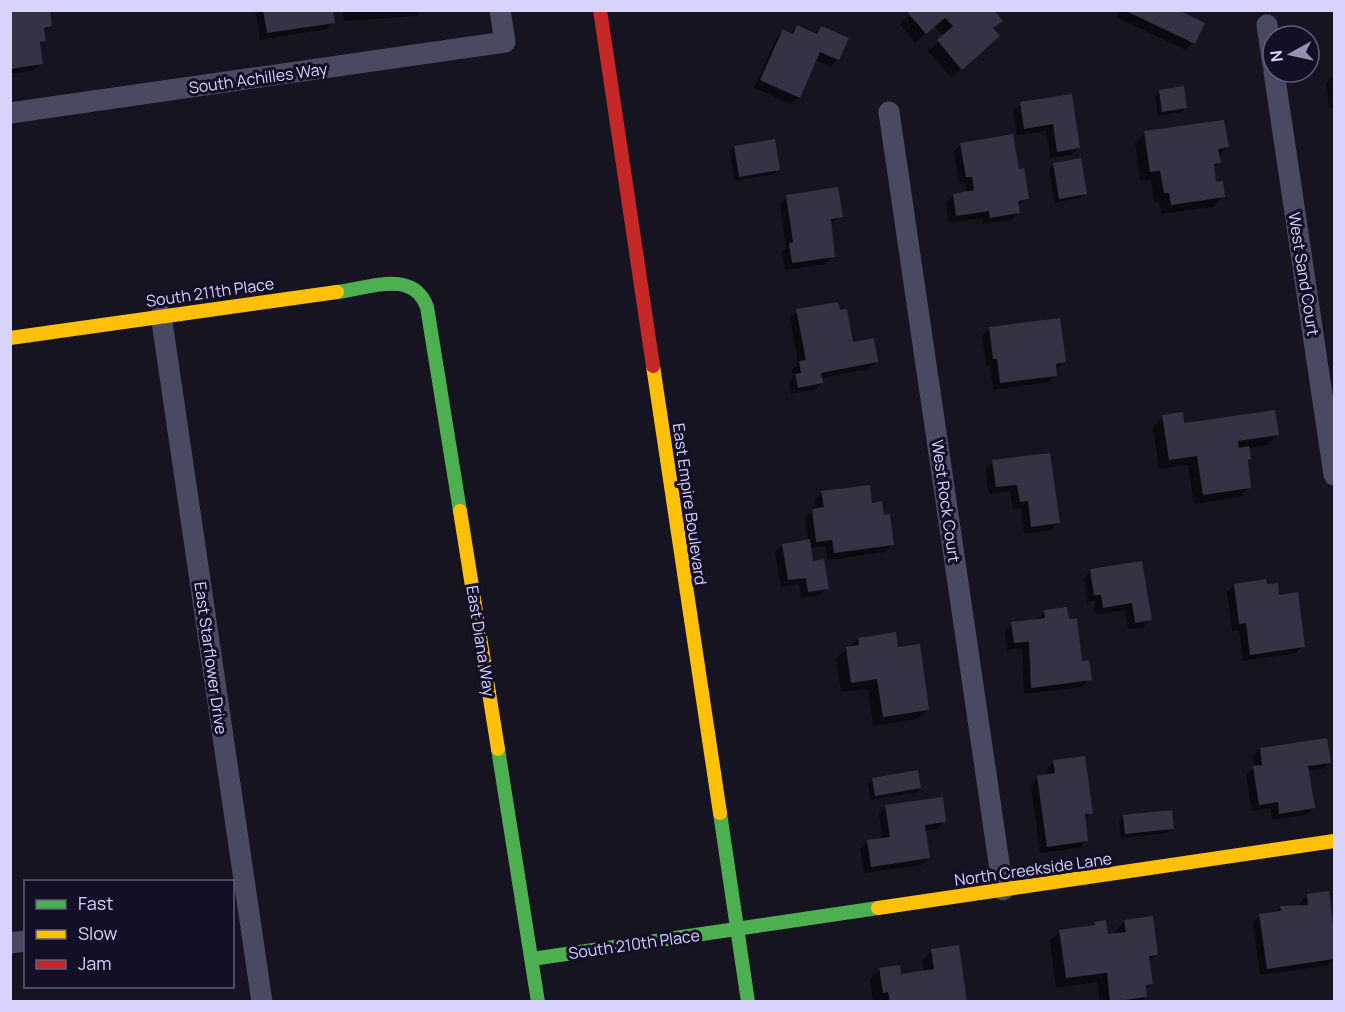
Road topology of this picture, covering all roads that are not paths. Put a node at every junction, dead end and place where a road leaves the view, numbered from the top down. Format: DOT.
graph roads {
  1 [pos="500,10"];
  2 [pos="600,10"];
  3 [pos="1276,84"];
  4 [pos="889,112"];
  5 [pos="10,113"];
  6 [pos="413,285"];
  7 [pos="161,315"];
  8 [pos="10,338"];
  9 [pos="1335,475"];
  10 [pos="1335,841"];
  11 [pos="1003,890"];
  12 [pos="240,911"];
  13 [pos="737,930"];
  14 [pos="532,959"];
  15 [pos="262,1002"];
  16 [pos="538,1002"];
  17 [pos="748,1002"];
  1 -- 5 [label="street, South Achilles Way"];
  2 -- 13 [label="street, East Empire Boulevard"];
  3 -- 9 [label="street, West Sand Court"];
  4 -- 11 [label="street, West Rock Court"];
  6 -- 7 [label="street, South 211th Place"];
  6 -- 14 [label="street, East Diana Way"];
  7 -- 8 [label="street, South 211th Place"];
  7 -- 12 [label="street, East Starflower Drive"];
  10 -- 11 [label="street, North Creekside Lane"];
  11 -- 13 [label="street, North Creekside Lane"];
  12 -- 15 [label="street, East Starflower Drive"];
  13 -- 14 [label="street, South 210th Place"];
  13 -- 17 [label="street, East Empire Boulevard"];
  14 -- 16 [label="street, East Diana Way"];
}
